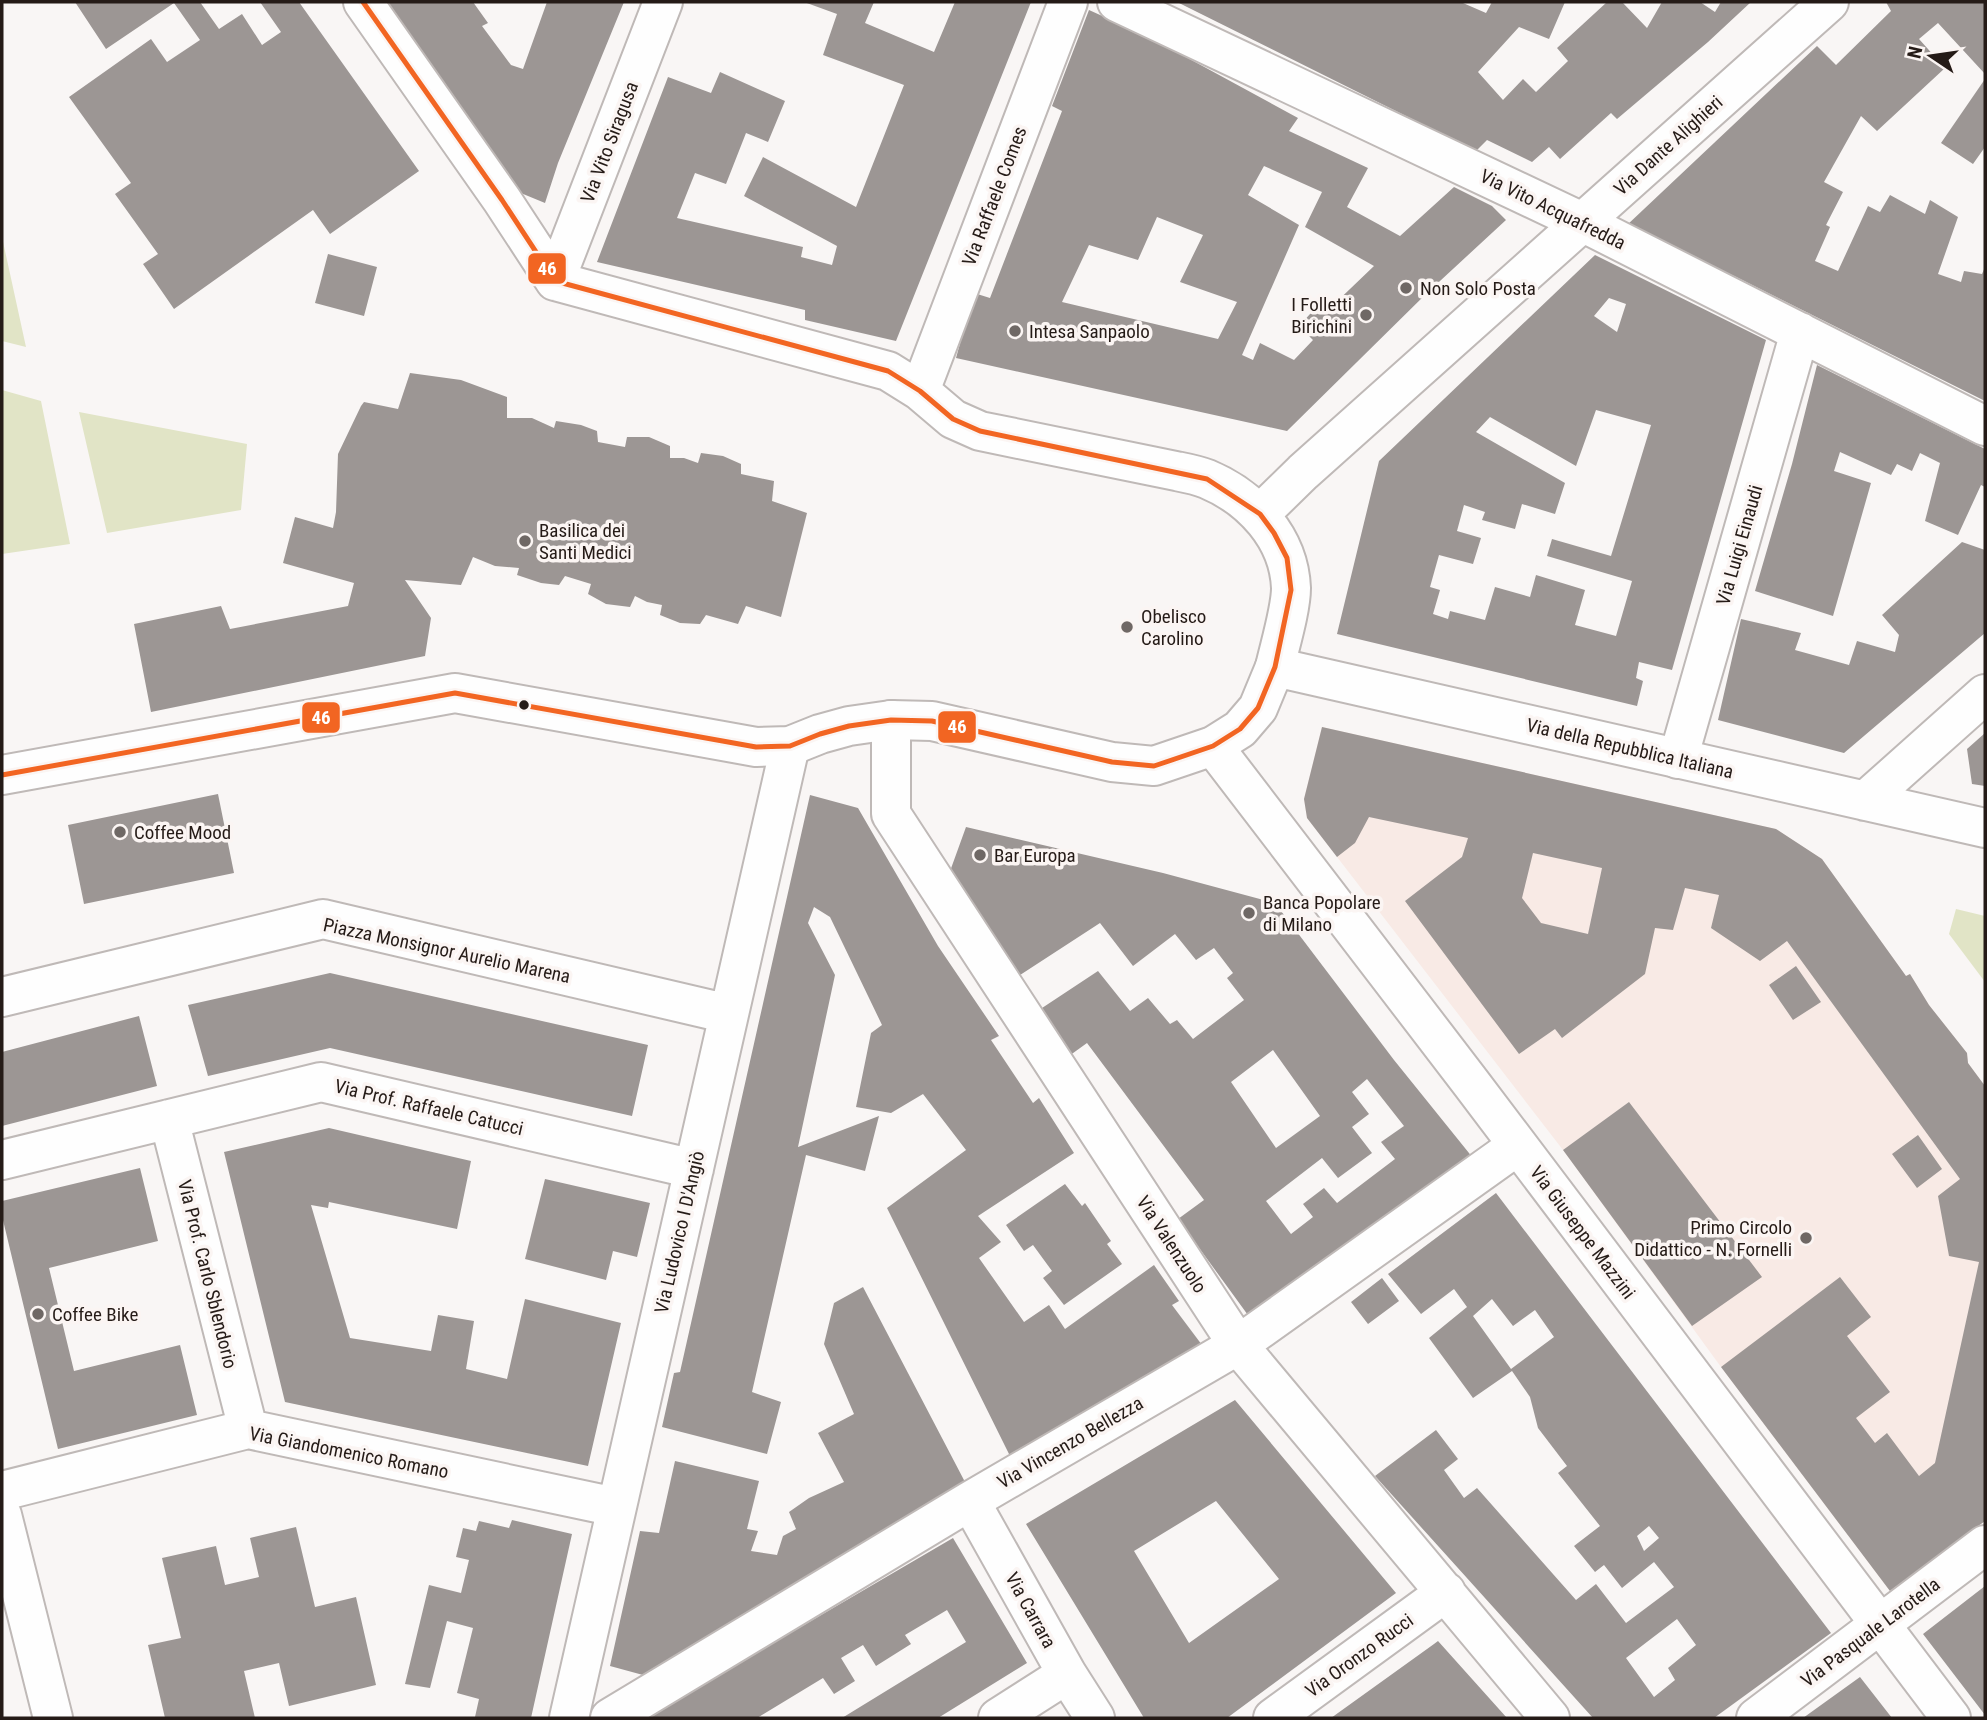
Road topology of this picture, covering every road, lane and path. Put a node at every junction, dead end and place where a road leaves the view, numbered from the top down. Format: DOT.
graph roads {
  1 [pos="363,2"];
  2 [pos="663,2"];
  3 [pos="1068,2"];
  4 [pos="1117,2"];
  5 [pos="1829,2"];
  6 [pos="1582,222"];
  7 [pos="555,281"];
  8 [pos="1800,332"];
  9 [pos="920,390"];
  10 [pos="1985,426"];
  11 [pos="1259,514"];
  12 [pos="1275,667"];
  13 [pos="1985,694"];
  14 [pos="891,720"];
  15 [pos="790,746"];
  16 [pos="1213,746"];
  17 [pos="1678,759"];
  18 [pos="2,775"];
  19 [pos="1866,801"];
  20 [pos="1985,828"];
  21 [pos="2,997"];
  22 [pos="729,1014"];
  23 [pos="169,1119"];
  24 [pos="1517,1146"];
  25 [pos="2,1160"];
  26 [pos="694,1169"];
  27 [pos="1238,1345"];
  28 [pos="248,1429"];
  29 [pos="2,1491"];
  30 [pos="970,1500"];
  31 [pos="616,1507"];
  32 [pos="2,1516"];
  33 [pos="1985,1545"];
  34 [pos="1446,1592"];
  35 [pos="1881,1623"];
  36 [pos="1067,1674"];
  37 [pos="54,1718"];
  38 [pos="572,1718"];
  39 [pos="610,1718"];
  40 [pos="998,1718"];
  41 [pos="1095,1718"];
  42 [pos="1273,1718"];
  43 [pos="1550,1718"];
  44 [pos="1756,1718"];
  45 [pos="1951,1718"];
  1 -- 7 [label="street"];
  2 -- 7 [label="street, Via Vito Siragusa"];
  3 -- 9 [label="street, Via Raffaele Comes"];
  4 -- 6 [label="street, Via Vito Acquafredda"];
  5 -- 6 [label="street, Via Dante Alighieri"];
  6 -- 8 [label="street, Via Vito Acquafredda"];
  6 -- 11 [label="street, Via Dante Alighieri"];
  7 -- 9 [label="street"];
  8 -- 10 [label="street, Via Vito Acquafredda"];
  8 -- 17 [label="street, Via Luigi Einaudi"];
  9 -- 11 [label="street"];
  11 -- 12 [label="street"];
  12 -- 16 [label="street"];
  12 -- 17 [label="street, Via della Repubblica Italiana"];
  13 -- 19 [label="street"];
  14 -- 15 [label="street"];
  14 -- 16 [label="street"];
  14 -- 27 [label="street, Via Valenzuolo"];
  15 -- 18 [label="street"];
  15 -- 22 [label="street, Via Ludovico I D'Angiò"];
  16 -- 24 [label="street, Via Giuseppe Mazzini"];
  17 -- 19 [label="street, Via della Repubblica Italiana"];
  19 -- 20 [label="street, Via della Repubblica Italiana"];
  21 -- 22 [label="street, Piazza Monsignor Aurelio Marena"];
  22 -- 26 [label="street, Via Ludovico I D'Angiò"];
  23 -- 25 [label="street, Via Prof. Raffaele Catucci"];
  23 -- 26 [label="street, Via Prof. Raffaele Catucci"];
  23 -- 28 [label="street, Via Prof. Carlo Sblendorio"];
  24 -- 27 [label="street, Via Vincenzo Bellezza"];
  24 -- 35 [label="street, Via Giuseppe Mazzini"];
  26 -- 31 [label="street, Via Ludovico I D'Angiò"];
  27 -- 30 [label="street, Via Vincenzo Bellezza"];
  27 -- 34 [label="street, Via Valenzuolo"];
  28 -- 29 [label="street, Via Giandomenico Romano"];
  28 -- 31 [label="street, Via Giandomenico Romano"];
  30 -- 36 [label="street, Via Carrara"];
  30 -- 39 [label="street, Via Vincenzo Bellezza"];
  31 -- 38 [label="street, Via Ludovico I D'Angiò"];
  32 -- 37 [label="street"];
  33 -- 35 [label="street, Via Pasquale Larotella"];
  34 -- 42 [label="street, Via Oronzo Rucci"];
  34 -- 43 [label="street, Via Valenzuolo"];
  35 -- 44 [label="street, Via Pasquale Larotella"];
  35 -- 45 [label="street, Via Giuseppe Mazzini"];
  36 -- 40 [label="street"];
  36 -- 41 [label="street, Via Carrara"];
}
